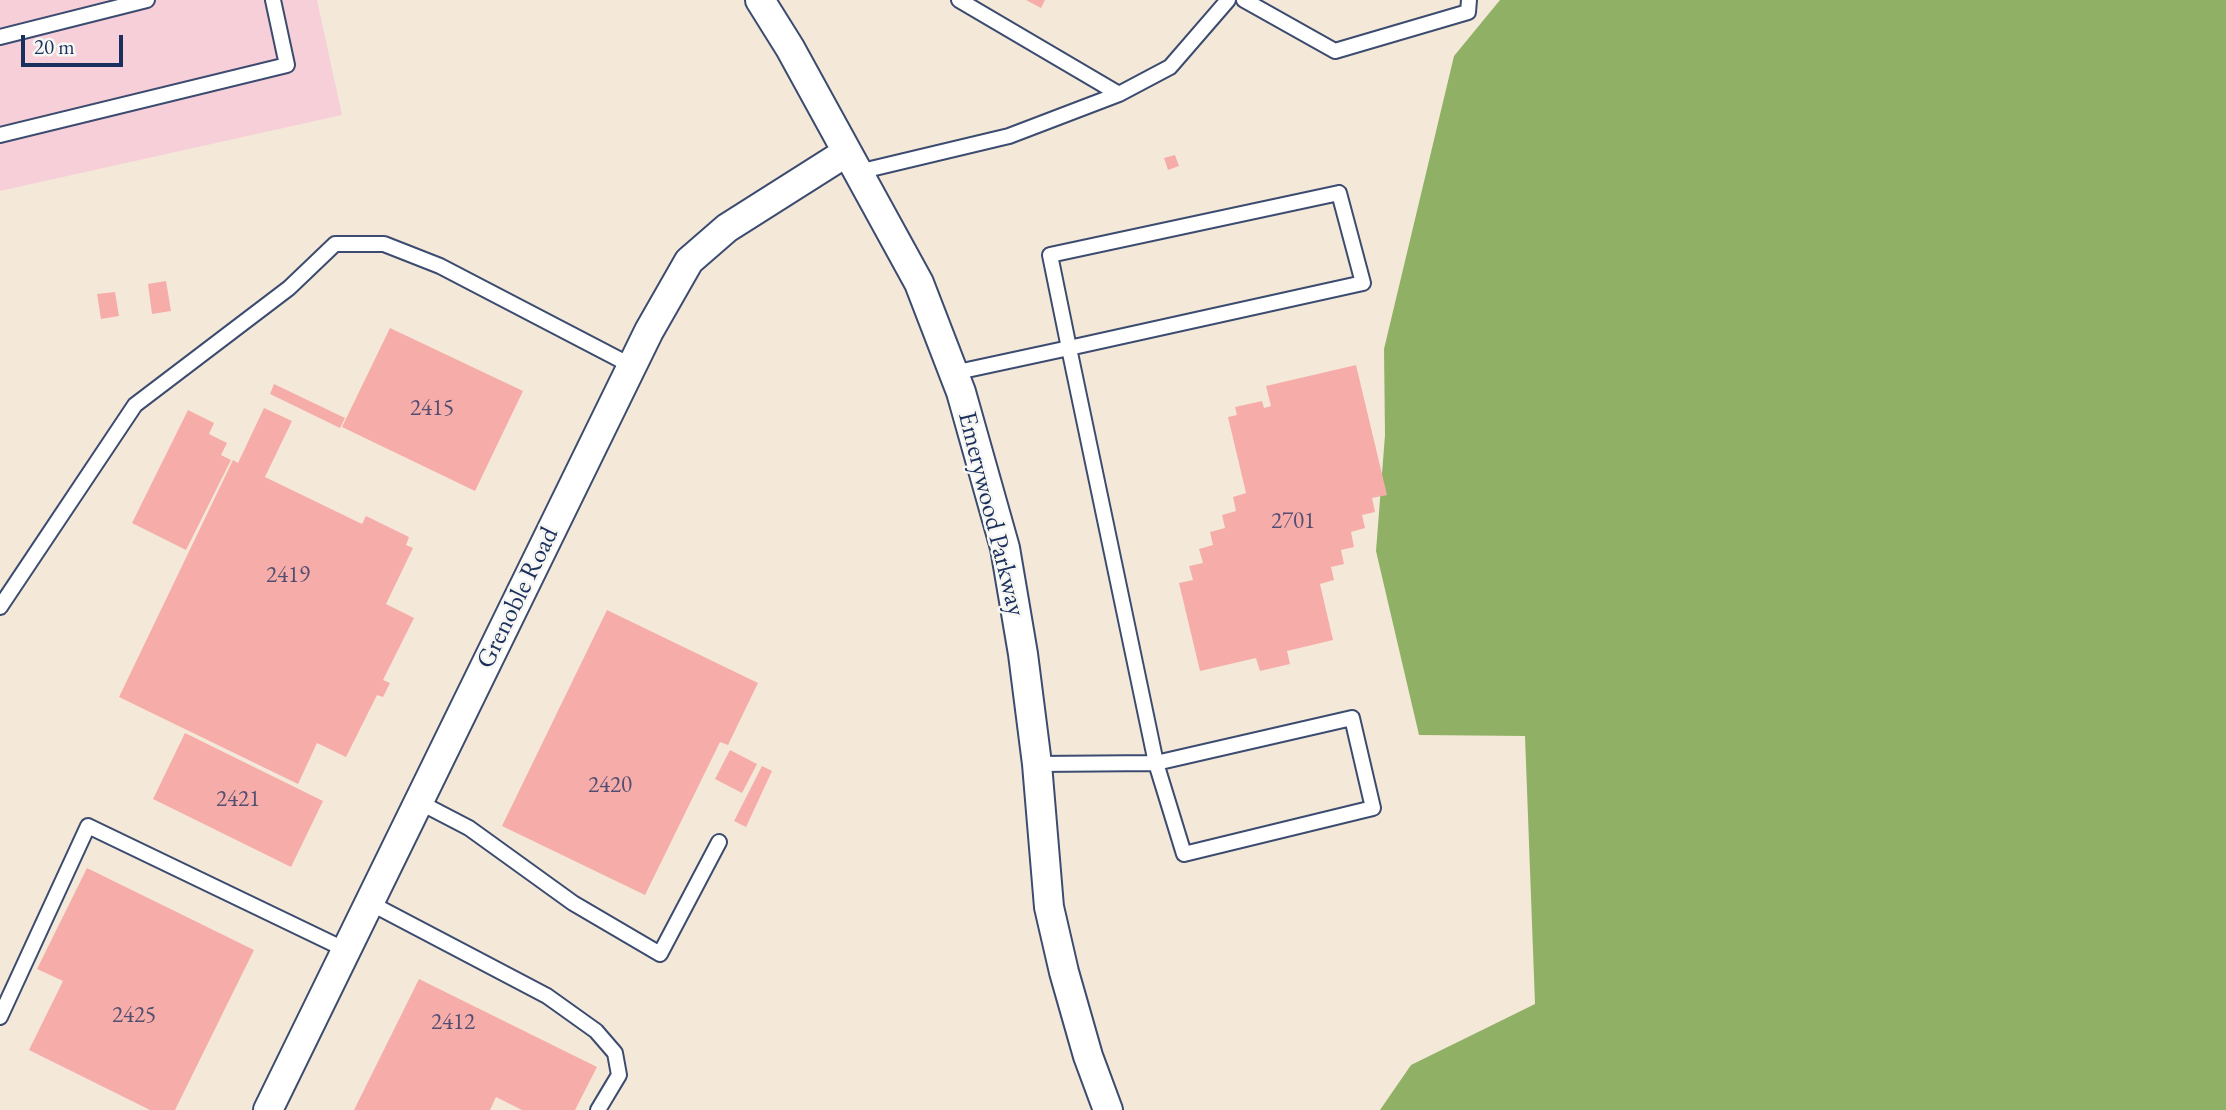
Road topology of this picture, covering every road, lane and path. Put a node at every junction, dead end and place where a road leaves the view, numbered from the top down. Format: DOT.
graph roads {
  1 [pos="147,0"];
  2 [pos="273,0"];
  3 [pos="760,0"];
  4 [pos="959,0"];
  5 [pos="1228,0"];
  6 [pos="1244,0"];
  7 [pos="1469,0"];
  8 [pos="0,37"];
  9 [pos="1119,94"];
  10 [pos="0,135"];
  11 [pos="853,162"];
  12 [pos="1069,348"];
  13 [pos="632,366"];
  14 [pos="953,373"];
  15 [pos="0,607"];
  16 [pos="1156,763"];
  17 [pos="1037,764"];
  18 [pos="419,802"];
  19 [pos="719,842"];
  20 [pos="370,903"];
  21 [pos="346,950"];
  22 [pos="0,1017"];
  23 [pos="268,1110"];
  24 [pos="598,1110"];
  25 [pos="1108,1110"];
  1 -- 8 [label="lane"];
  2 -- 10 [label="lane"];
  3 -- 11 [label="street, Emerywood Parkway"];
  4 -- 9 [label="lane"];
  5 -- 9 [label="lane"];
  6 -- 7 [label="lane"];
  9 -- 11 [label="lane"];
  11 -- 13 [label="street, Grenoble Road"];
  11 -- 14 [label="street, Emerywood Parkway"];
  12 -- 12 [label="lane"];
  12 -- 14 [label="lane"];
  12 -- 16 [label="lane"];
  13 -- 15 [label="lane"];
  13 -- 18 [label="street, Grenoble Road"];
  14 -- 17 [label="street, Emerywood Parkway"];
  16 -- 16 [label="lane"];
  16 -- 17 [label="lane"];
  17 -- 25 [label="street, Emerywood Parkway"];
  18 -- 19 [label="lane"];
  18 -- 20 [label="street, Grenoble Road"];
  20 -- 21 [label="street, Grenoble Road"];
  20 -- 24 [label="lane"];
  21 -- 22 [label="lane"];
  21 -- 23 [label="street, Grenoble Road"];
}
